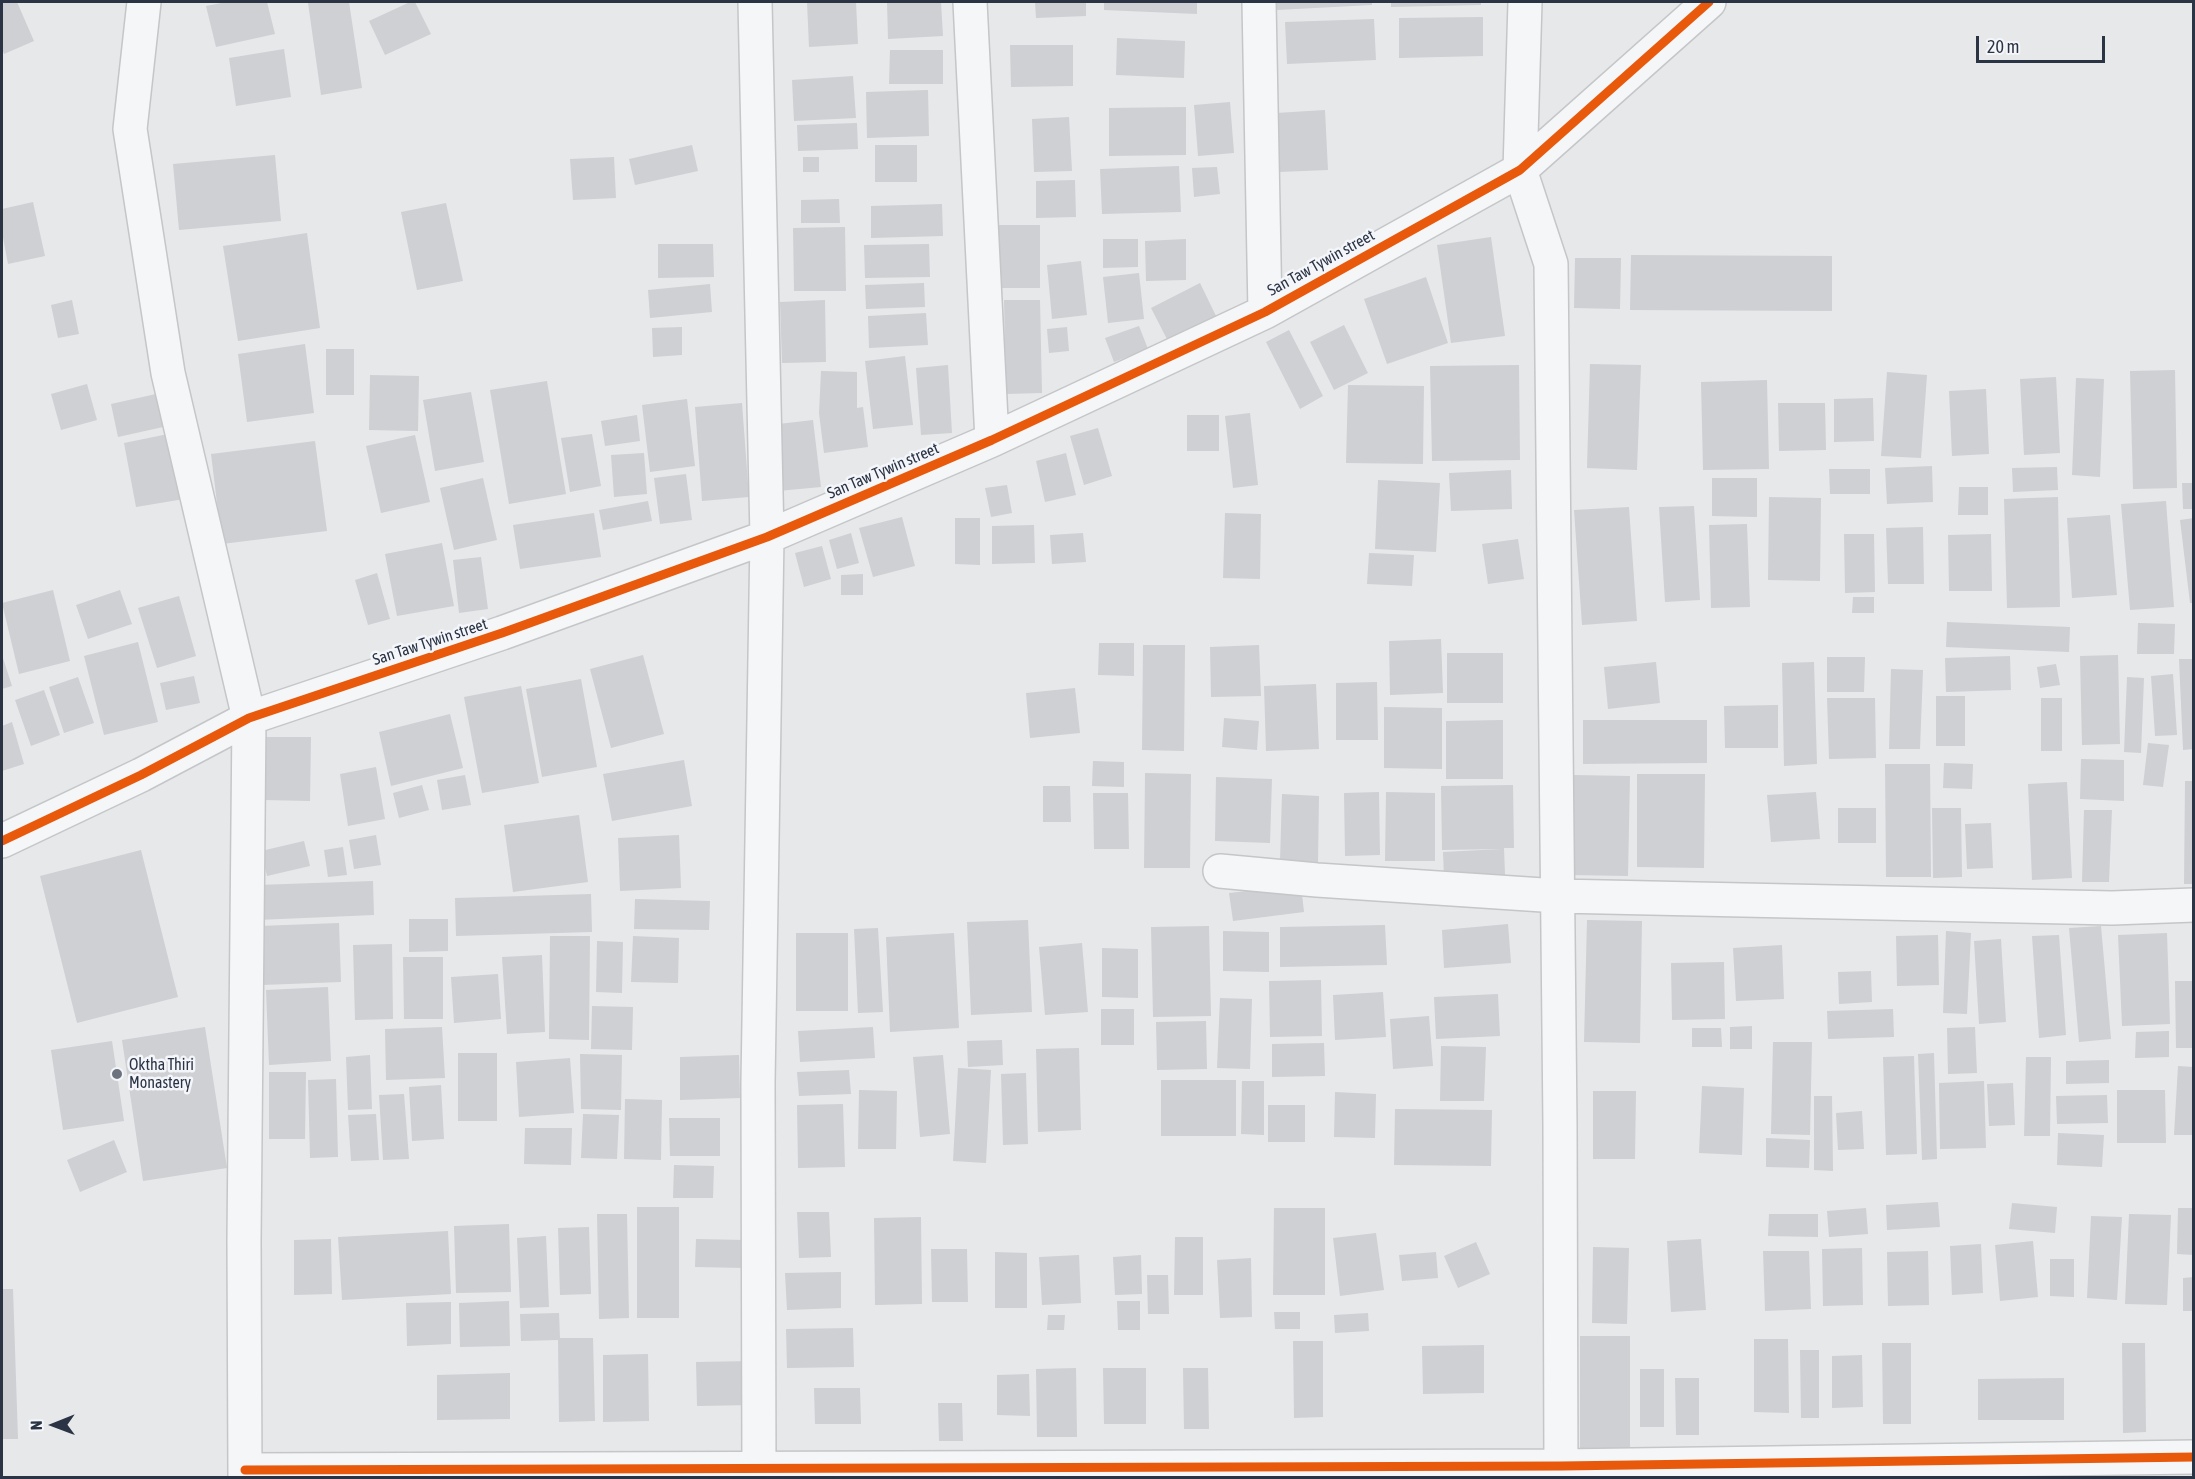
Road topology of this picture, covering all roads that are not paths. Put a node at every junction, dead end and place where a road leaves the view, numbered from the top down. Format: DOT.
graph roads {
  1 [pos="144,2"];
  2 [pos="755,2"];
  3 [pos="970,2"];
  4 [pos="1259,2"];
  5 [pos="1525,2"];
  6 [pos="1709,2"];
  7 [pos="1520,170"];
  8 [pos="1265,312"];
  9 [pos="992,440"];
  10 [pos="767,537"];
  11 [pos="249,718"];
  12 [pos="2,841"];
  13 [pos="1220,871"];
  14 [pos="1558,896"];
  15 [pos="2193,905"];
  16 [pos="2193,1457"];
  17 [pos="759,1472"];
  18 [pos="1561,1472"];
  19 [pos="245,1474"];
  1 -- 11 [label="street"];
  2 -- 10 [label="street"];
  3 -- 9 [label="street"];
  4 -- 8 [label="street"];
  5 -- 7 [label="street"];
  6 -- 7 [label="street, San Taw Tywin street"];
  7 -- 8 [label="street, San Taw Tywin street"];
  7 -- 14 [label="street"];
  8 -- 9 [label="street, San Taw Tywin street"];
  9 -- 10 [label="street, San Taw Tywin street"];
  10 -- 11 [label="street, San Taw Tywin street"];
  10 -- 17 [label="street"];
  11 -- 12 [label="street, San Taw Tywin street"];
  11 -- 19 [label="street"];
  13 -- 14 [label="street"];
  14 -- 15 [label="street"];
  14 -- 18 [label="street"];
  16 -- 18 [label="street"];
  17 -- 18 [label="street"];
  17 -- 19 [label="street"];
}
